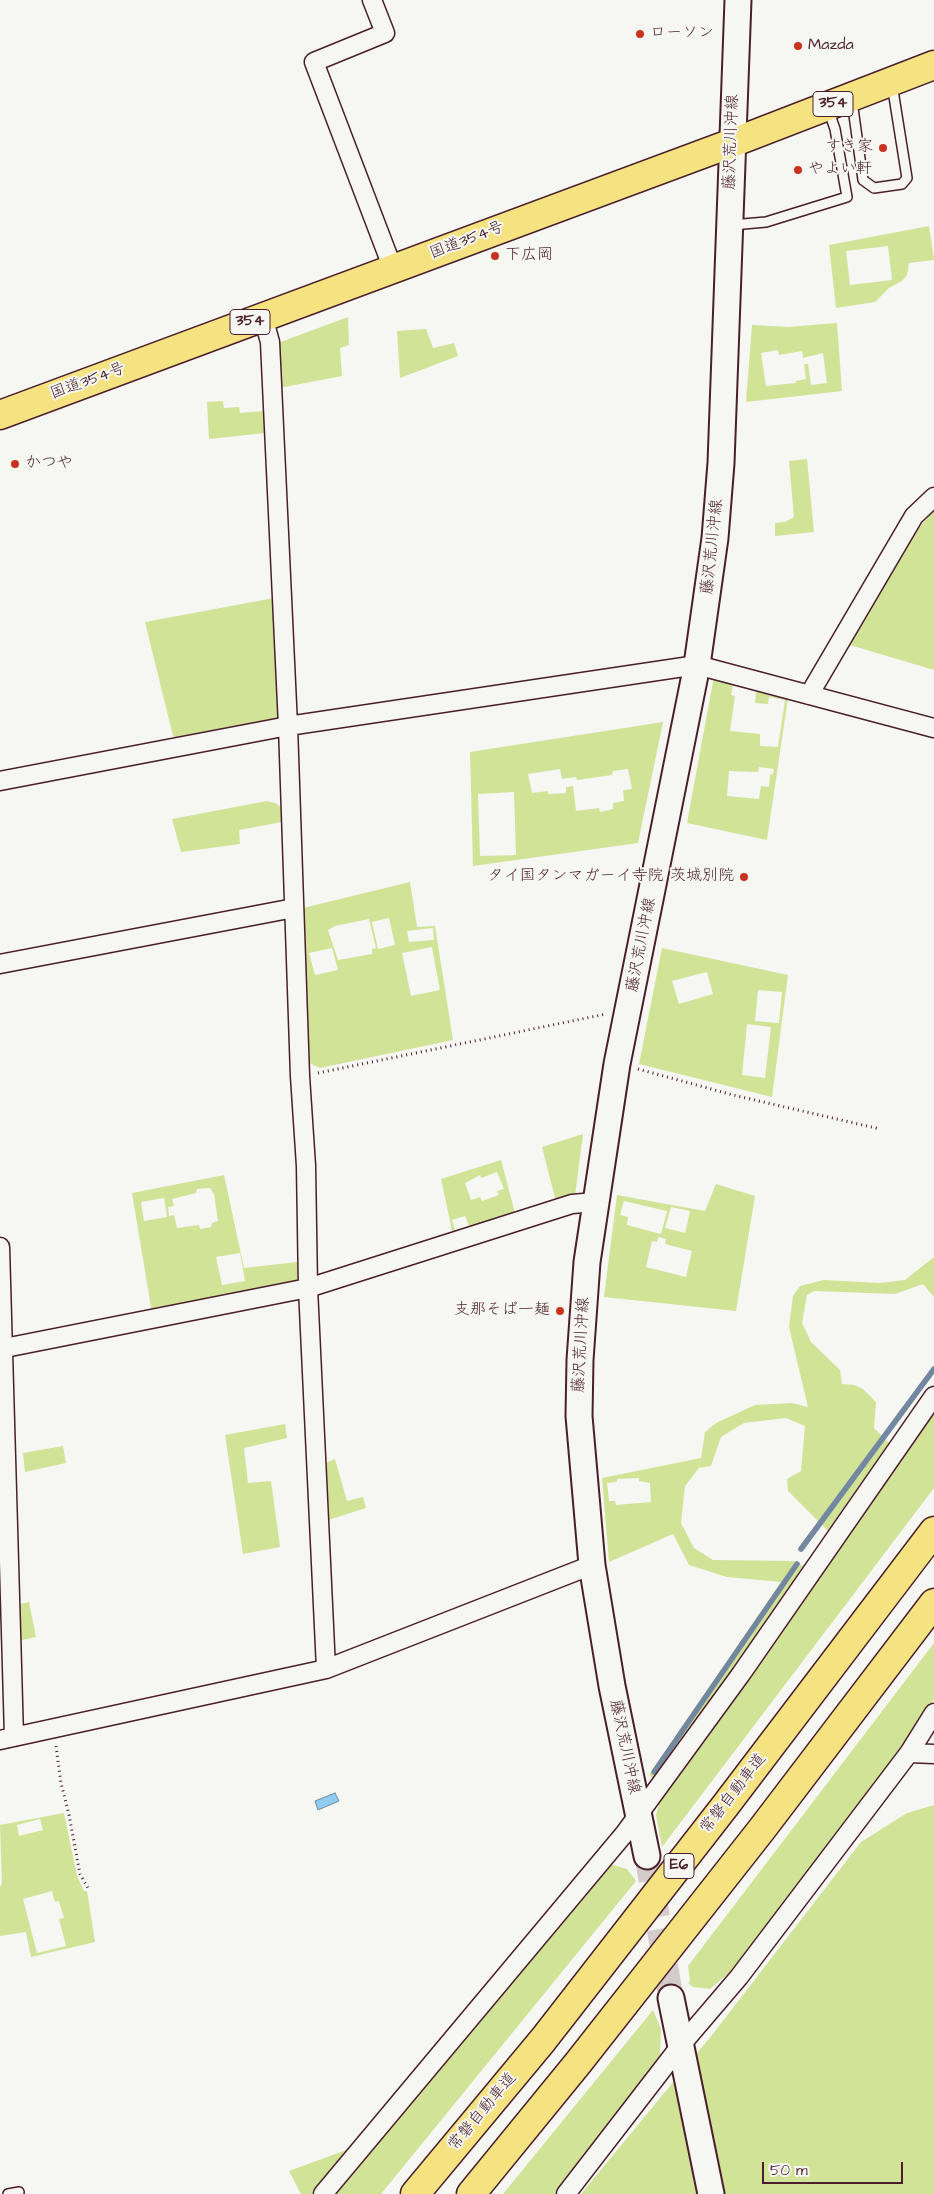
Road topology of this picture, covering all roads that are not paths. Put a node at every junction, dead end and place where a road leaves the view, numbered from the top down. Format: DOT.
graph roads {
  1 [pos="372,0"];
  2 [pos="738,0"];
  3 [pos="934,65"];
  4 [pos="892,81"];
  5 [pos="839,102"];
  6 [pos="732,143"];
  7 [pos="730,225"];
  8 [pos="393,268"];
  9 [pos="263,317"];
  10 [pos="0,415"];
  11 [pos="934,497"];
  12 [pos="696,665"];
  13 [pos="809,695"];
  14 [pos="288,726"];
  15 [pos="934,728"];
  16 [pos="0,781"];
  17 [pos="294,908"];
  18 [pos="0,964"];
  19 [pos="595,1202"];
  20 [pos="0,1247"];
  21 [pos="308,1288"];
  22 [pos="1,1349"];
  23 [pos="934,1396"];
  24 [pos="934,1531"];
  25 [pos="4,1550"];
  26 [pos="592,1565"];
  27 [pos="934,1603"];
  28 [pos="326,1669"];
  29 [pos="934,1713"];
  30 [pos="7,1738"];
  31 [pos="909,1753"];
  32 [pos="934,1754"];
  33 [pos="638,1816"];
  34 [pos="647,1856"];
  35 [pos="671,1998"];
  36 [pos="681,2045"];
  37 [pos="19,2192"];
  38 [pos="8,2194"];
  39 [pos="323,2194"];
  40 [pos="416,2194"];
  41 [pos="471,2194"];
  42 [pos="566,2194"];
  43 [pos="711,2194"];
  1 -- 8 [label="street"];
  2 -- 6 [label="main road, 藤沢荒川沖線"];
  3 -- 4 [label="highway, 国道354号 / 354"];
  4 -- 5 [label="highway, 国道354号 / 354"];
  4 -- 5 [label="lane"];
  5 -- 6 [label="highway, 国道354号 / 354"];
  5 -- 7 [label="lane"];
  6 -- 7 [label="main road, 藤沢荒川沖線"];
  6 -- 8 [label="highway, 国道354号 / 354"];
  7 -- 12 [label="main road, 藤沢荒川沖線"];
  8 -- 9 [label="highway, 国道354号 / 354"];
  9 -- 10 [label="highway, 国道354号 / 354"];
  9 -- 14 [label="street"];
  11 -- 13 [label="street"];
  12 -- 13 [label="street"];
  12 -- 14 [label="street"];
  12 -- 19 [label="main road, 藤沢荒川沖線"];
  13 -- 15 [label="street"];
  14 -- 16 [label="street"];
  14 -- 17 [label="street"];
  17 -- 18 [label="street"];
  17 -- 21 [label="street"];
  19 -- 21 [label="street"];
  19 -- 26 [label="main road, 藤沢荒川沖線"];
  20 -- 22 [label="street"];
  21 -- 22 [label="street"];
  21 -- 28 [label="street"];
  22 -- 25 [label="street"];
  23 -- 33 [label="street"];
  24 -- 40 [label="highway, 常磐自動車道 / E6"];
  25 -- 30 [label="street"];
  26 -- 28 [label="street"];
  26 -- 33 [label="main road, 藤沢荒川沖線"];
  27 -- 41 [label="highway, E6"];
  28 -- 30 [label="street"];
  29 -- 31 [label="street"];
  31 -- 32 [label="street"];
  31 -- 36 [label="street"];
  33 -- 34 [label="main road, 藤沢荒川沖線"];
  33 -- 39 [label="street"];
  35 -- 36 [label="main road"];
  36 -- 42 [label="street"];
  36 -- 43 [label="main road"];
  37 -- 38 [label="lane"];
}
